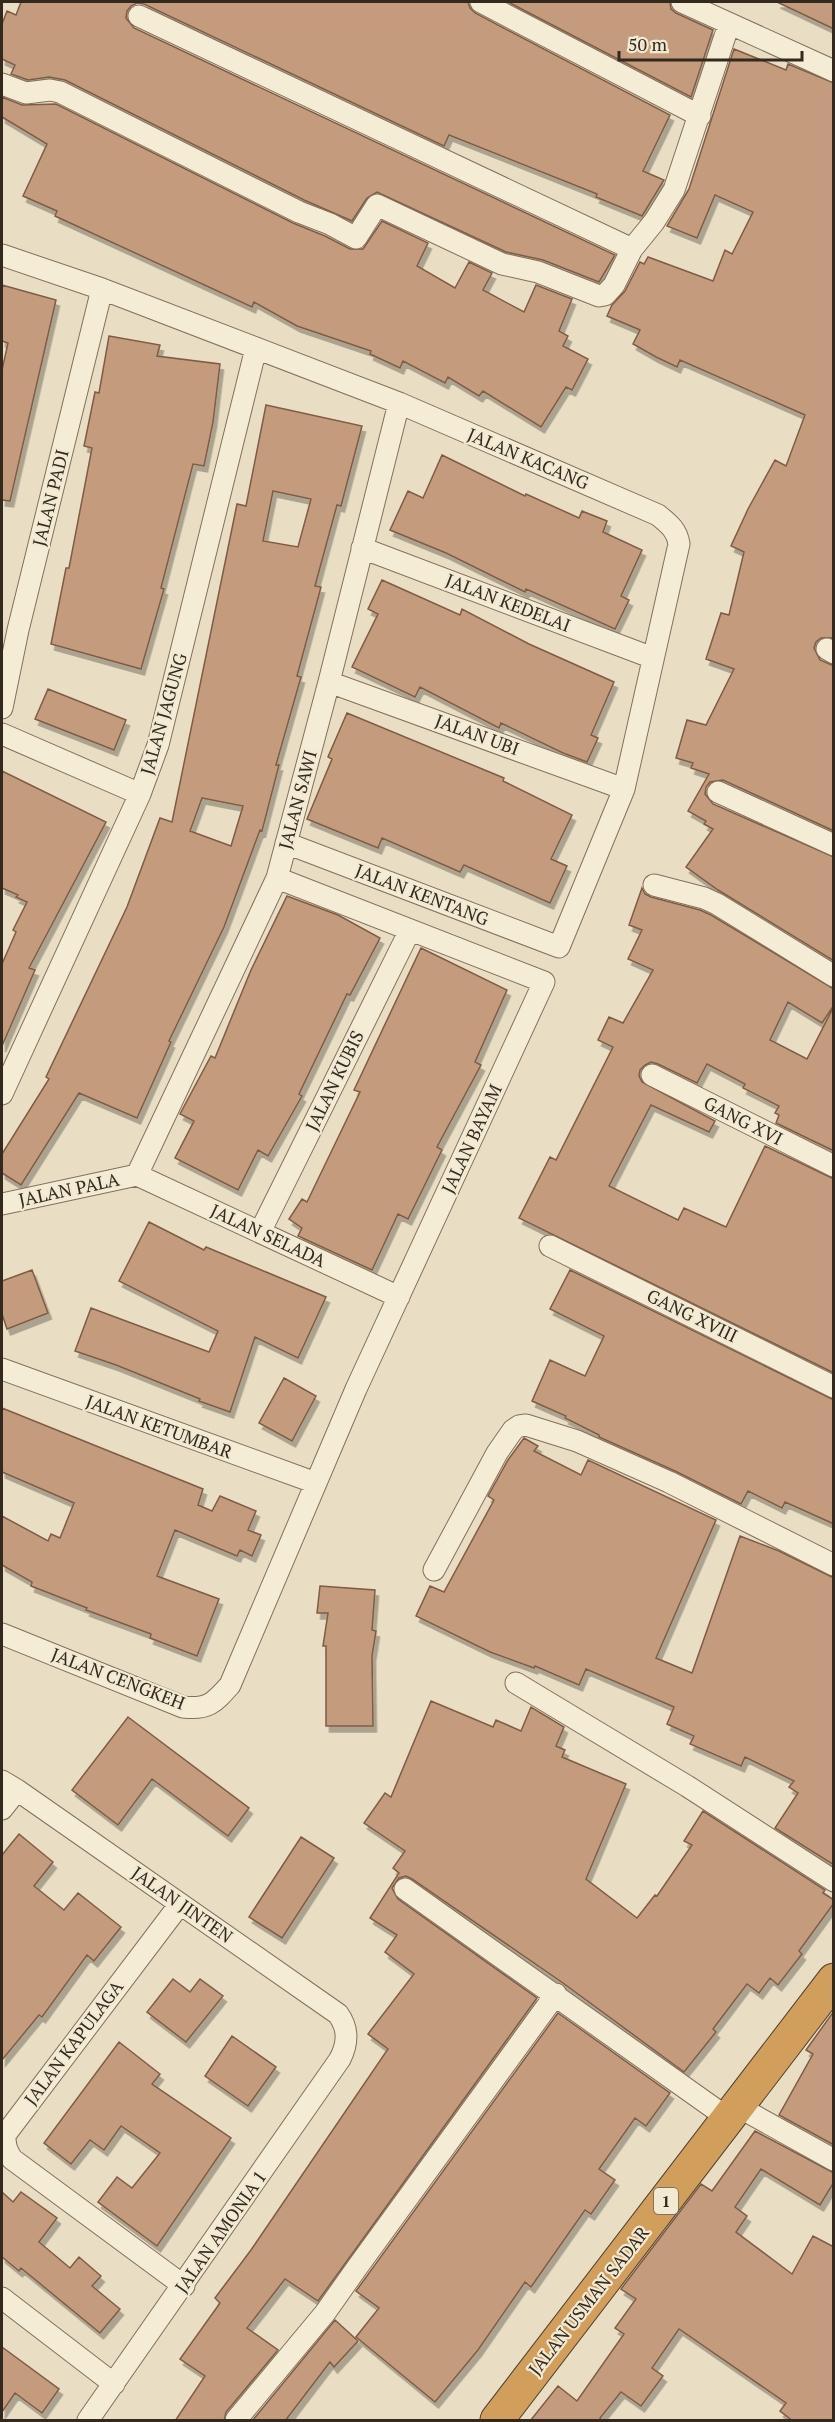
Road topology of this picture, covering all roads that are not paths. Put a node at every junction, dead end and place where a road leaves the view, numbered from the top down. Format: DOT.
graph roads {
  1 [pos="481,2"];
  2 [pos="682,2"];
  3 [pos="139,15"];
  4 [pos="729,24"];
  5 [pos="834,71"];
  6 [pos="2,84"];
  7 [pos="700,116"];
  8 [pos="632,249"];
  9 [pos="2,255"];
  10 [pos="102,289"];
  11 [pos="256,348"];
  12 [pos="399,403"];
  13 [pos="362,548"];
  14 [pos="10,627"];
  15 [pos="653,658"];
  16 [pos="329,682"];
  17 [pos="2,708"];
  18 [pos="2,734"];
  19 [pos="624,789"];
  20 [pos="718,792"];
  21 [pos="140,794"];
  22 [pos="286,843"];
  23 [pos="834,845"];
  24 [pos="277,878"];
  25 [pos="654,885"];
  26 [pos="411,930"];
  27 [pos="834,976"];
  28 [pos="652,1075"];
  29 [pos="2,1094"];
  30 [pos="834,1166"];
  31 [pos="137,1175"];
  32 [pos="2,1204"];
  33 [pos="260,1232"];
  34 [pos="550,1246"];
  35 [pos="399,1297"];
  36 [pos="2,1370"];
  37 [pos="834,1387"];
  38 [pos="316,1483"];
  39 [pos="834,1565"];
  40 [pos="434,1570"];
  41 [pos="2,1634"];
  42 [pos="516,1683"];
  43 [pos="230,1685"];
  44 [pos="10,1785"];
  45 [pos="2,1809"];
  46 [pos="834,1881"];
  47 [pos="405,1889"];
  48 [pos="180,1904"];
  49 [pos="831,1987"];
  50 [pos="556,1994"];
  51 [pos="347,2040"];
  52 [pos="733,2113"];
  53 [pos="834,2160"];
  54 [pos="184,2286"];
  55 [pos="2,2298"];
  56 [pos="114,2384"];
  57 [pos="88,2421"];
  58 [pos="236,2421"];
  59 [pos="497,2421"];
  1 -- 7 [label="street"];
  2 -- 4 [label="street"];
  3 -- 8 [label="street"];
  4 -- 5 [label="street"];
  4 -- 7 [label="street"];
  6 -- 8 [label="street"];
  7 -- 8 [label="street"];
  9 -- 10 [label="street, JALAN KACANG"];
  10 -- 11 [label="street, JALAN KACANG"];
  10 -- 14 [label="street, JALAN PADI"];
  11 -- 12 [label="street, JALAN KACANG"];
  11 -- 21 [label="street, JALAN JAGUNG"];
  12 -- 13 [label="street, JALAN SAWI"];
  12 -- 15 [label="street, JALAN KACANG"];
  13 -- 15 [label="street, JALAN KEDELAI"];
  13 -- 16 [label="street, JALAN SAWI"];
  14 -- 17 [label="street, JALAN PADI"];
  15 -- 19 [label="street"];
  16 -- 19 [label="street, JALAN UBI"];
  16 -- 22 [label="street, JALAN SAWI"];
  18 -- 21 [label="street"];
  19 -- 22 [label="street, JALAN KENTANG"];
  20 -- 23 [label="street"];
  21 -- 29 [label="street, JALAN JAGUNG"];
  22 -- 24 [label="street, JALAN SAWI"];
  24 -- 26 [label="street"];
  24 -- 31 [label="street, JALAN SAWI"];
  25 -- 27 [label="street"];
  26 -- 33 [label="street, JALAN KUBIS"];
  26 -- 35 [label="street, JALAN BAYAM"];
  28 -- 30 [label="street, GANG XVI"];
  31 -- 32 [label="street, JALAN PALA"];
  31 -- 33 [label="street, JALAN SELADA"];
  33 -- 35 [label="street, JALAN SELADA"];
  34 -- 37 [label="street, GANG XVIII"];
  35 -- 38 [label="street, JALAN BAYAM"];
  36 -- 38 [label="street, JALAN KETUMBAR"];
  38 -- 43 [label="street, JALAN BAYAM"];
  39 -- 40 [label="street"];
  41 -- 43 [label="street, JALAN CENGKEH"];
  42 -- 46 [label="street"];
  44 -- 45 [label="street"];
  44 -- 48 [label="street, JALAN JINTEN"];
  47 -- 50 [label="street"];
  48 -- 51 [label="street, JALAN JINTEN"];
  48 -- 54 [label="street, JALAN KAPULAGA"];
  49 -- 52 [label="highway, JALAN USMAN SADAR / 1"];
  50 -- 52 [label="street"];
  50 -- 58 [label="street"];
  51 -- 54 [label="street, JALAN AMONIA 1"];
  52 -- 53 [label="street"];
  52 -- 59 [label="highway, JALAN USMAN SADAR / 1"];
  54 -- 56 [label="street, JALAN AMONIA 1"];
  55 -- 56 [label="street"];
  56 -- 57 [label="street, JALAN AMONIA 1"];
}
